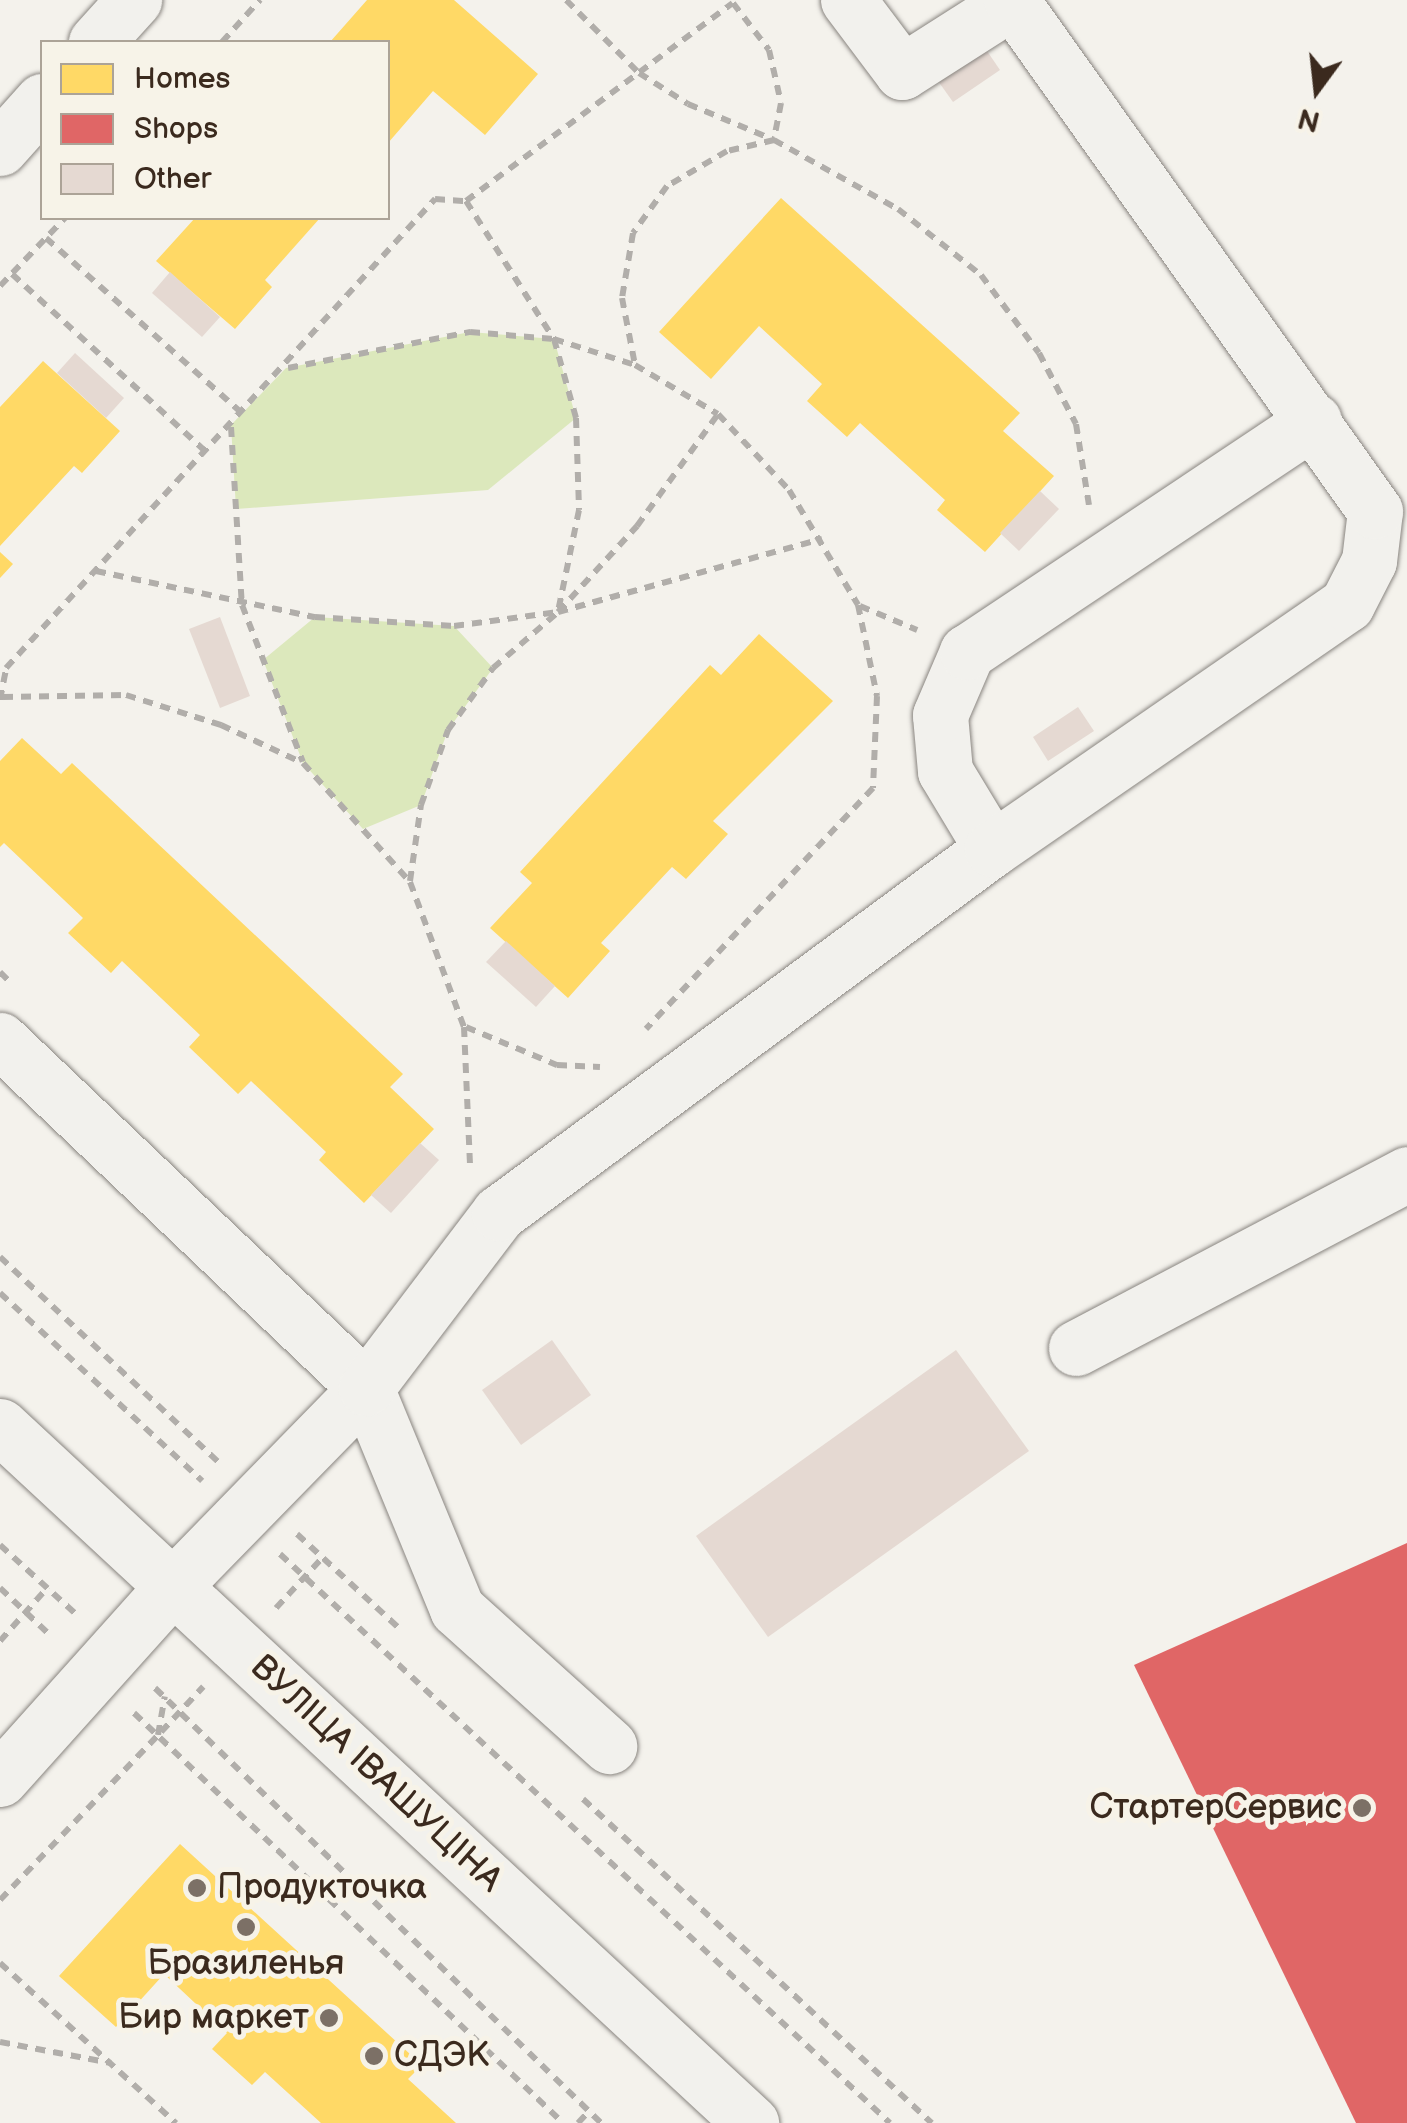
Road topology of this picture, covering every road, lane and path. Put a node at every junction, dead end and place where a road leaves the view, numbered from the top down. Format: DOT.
graph roads {
  1 [pos="134,0"];
  2 [pos="260,0"];
  3 [pos="566,0"];
  4 [pos="848,0"];
  5 [pos="1011,1"];
  6 [pos="98,40"];
  7 [pos="224,40"];
  8 [pos="639,73"];
  9 [pos="40,103"];
  10 [pos="774,140"];
  11 [pos="0,148"];
  12 [pos="466,201"];
  13 [pos="63,220"];
  14 [pos="46,238"];
  15 [pos="12,274"];
  16 [pos="0,286"];
  17 [pos="554,339"];
  18 [pos="635,365"];
  19 [pos="286,368"];
  20 [pos="242,413"];
  21 [pos="718,414"];
  22 [pos="1314,421"];
  23 [pos="231,425"];
  24 [pos="206,452"];
  25 [pos="822,539"];
  26 [pos="1098,566"];
  27 [pos="96,571"];
  28 [pos="242,605"];
  29 [pos="558,612"];
  30 [pos="1,698"];
  31 [pos="303,763"];
  32 [pos="992,848"];
  33 [pos="410,882"];
  34 [pos="464,1026"];
  35 [pos="0,1040"];
  36 [pos="637,1040"];
  37 [pos="596,1079"];
  38 [pos="1407,1174"];
  39 [pos="470,1183"];
  40 [pos="0,1293"];
  41 [pos="1076,1348"];
  42 [pos="366,1388"];
  43 [pos="0,1426"];
  44 [pos="224,1467"];
  45 [pos="243,1518"];
  46 [pos="0,1545"];
  47 [pos="174,1586"];
  48 [pos="0,1588"];
  49 [pos="48,1588"];
  50 [pos="26,1612"];
  51 [pos="0,1641"];
  52 [pos="104,1665"];
  53 [pos="164,1696"];
  54 [pos="158,1735"];
  55 [pos="609,1746"];
  56 [pos="0,1779"];
  57 [pos="0,1900"];
  58 [pos="0,1963"];
  59 [pos="0,2042"];
  60 [pos="112,2063"];
  61 [pos="589,2111"];
  62 [pos="176,2123"];
  63 [pos="563,2123"];
  64 [pos="578,2123"];
  65 [pos="601,2123"];
  66 [pos="751,2123"];
  67 [pos="890,2123"];
  1 -- 6 [label="street"];
  2 -- 7 [label="path"];
  3 -- 8 [label="path"];
  4 -- 5 [label="street"];
  5 -- 22 [label="street"];
  8 -- 10 [label="path"];
  8 -- 10 [label="path"];
  8 -- 12 [label="path"];
  9 -- 11 [label="street"];
  10 -- 18 [label="path"];
  10 -- 26 [label="path"];
  12 -- 17 [label="path"];
  12 -- 19 [label="path"];
  13 -- 14 [label="path"];
  14 -- 15 [label="path"];
  14 -- 20 [label="path"];
  15 -- 16 [label="path"];
  15 -- 24 [label="path"];
  17 -- 18 [label="path"];
  17 -- 19 [label="path"];
  17 -- 29 [label="path"];
  18 -- 21 [label="path"];
  19 -- 20 [label="path"];
  20 -- 23 [label="path"];
  21 -- 25 [label="path"];
  21 -- 29 [label="path"];
  22 -- 26 [label="street"];
  22 -- 32 [label="street"];
  23 -- 24 [label="path"];
  23 -- 28 [label="path"];
  24 -- 27 [label="path"];
  25 -- 29 [label="path"];
  25 -- 36 [label="path"];
  26 -- 32 [label="street"];
  27 -- 28 [label="path"];
  27 -- 30 [label="path"];
  28 -- 29 [label="path"];
  28 -- 31 [label="path"];
  29 -- 33 [label="path"];
  30 -- 31 [label="path"];
  31 -- 33 [label="path"];
  32 -- 42 [label="street"];
  33 -- 34 [label="path"];
  34 -- 37 [label="path"];
  34 -- 39 [label="path"];
  35 -- 42 [label="street"];
  38 -- 41 [label="street"];
  40 -- 44 [label="path"];
  42 -- 45 [label="street"];
  42 -- 55 [label="street"];
  43 -- 47 [label="street, ВУЛІЦА ІВАШУЦІНА"];
  45 -- 47 [label="street"];
  45 -- 67 [label="path"];
  46 -- 49 [label="path"];
  47 -- 52 [label="street"];
  47 -- 66 [label="street, ВУЛІЦА ІВАШУЦІНА"];
  48 -- 50 [label="path"];
  49 -- 50 [label="path"];
  49 -- 52 [label="path"];
  50 -- 51 [label="path"];
  50 -- 52 [label="path"];
  52 -- 53 [label="path"];
  52 -- 54 [label="path"];
  52 -- 56 [label="street"];
  53 -- 54 [label="path"];
  53 -- 61 [label="path"];
  54 -- 57 [label="path"];
  54 -- 63 [label="path"];
  58 -- 60 [label="path"];
  59 -- 60 [label="path"];
  60 -- 62 [label="path"];
  61 -- 64 [label="path"];
  61 -- 65 [label="path"];
}
